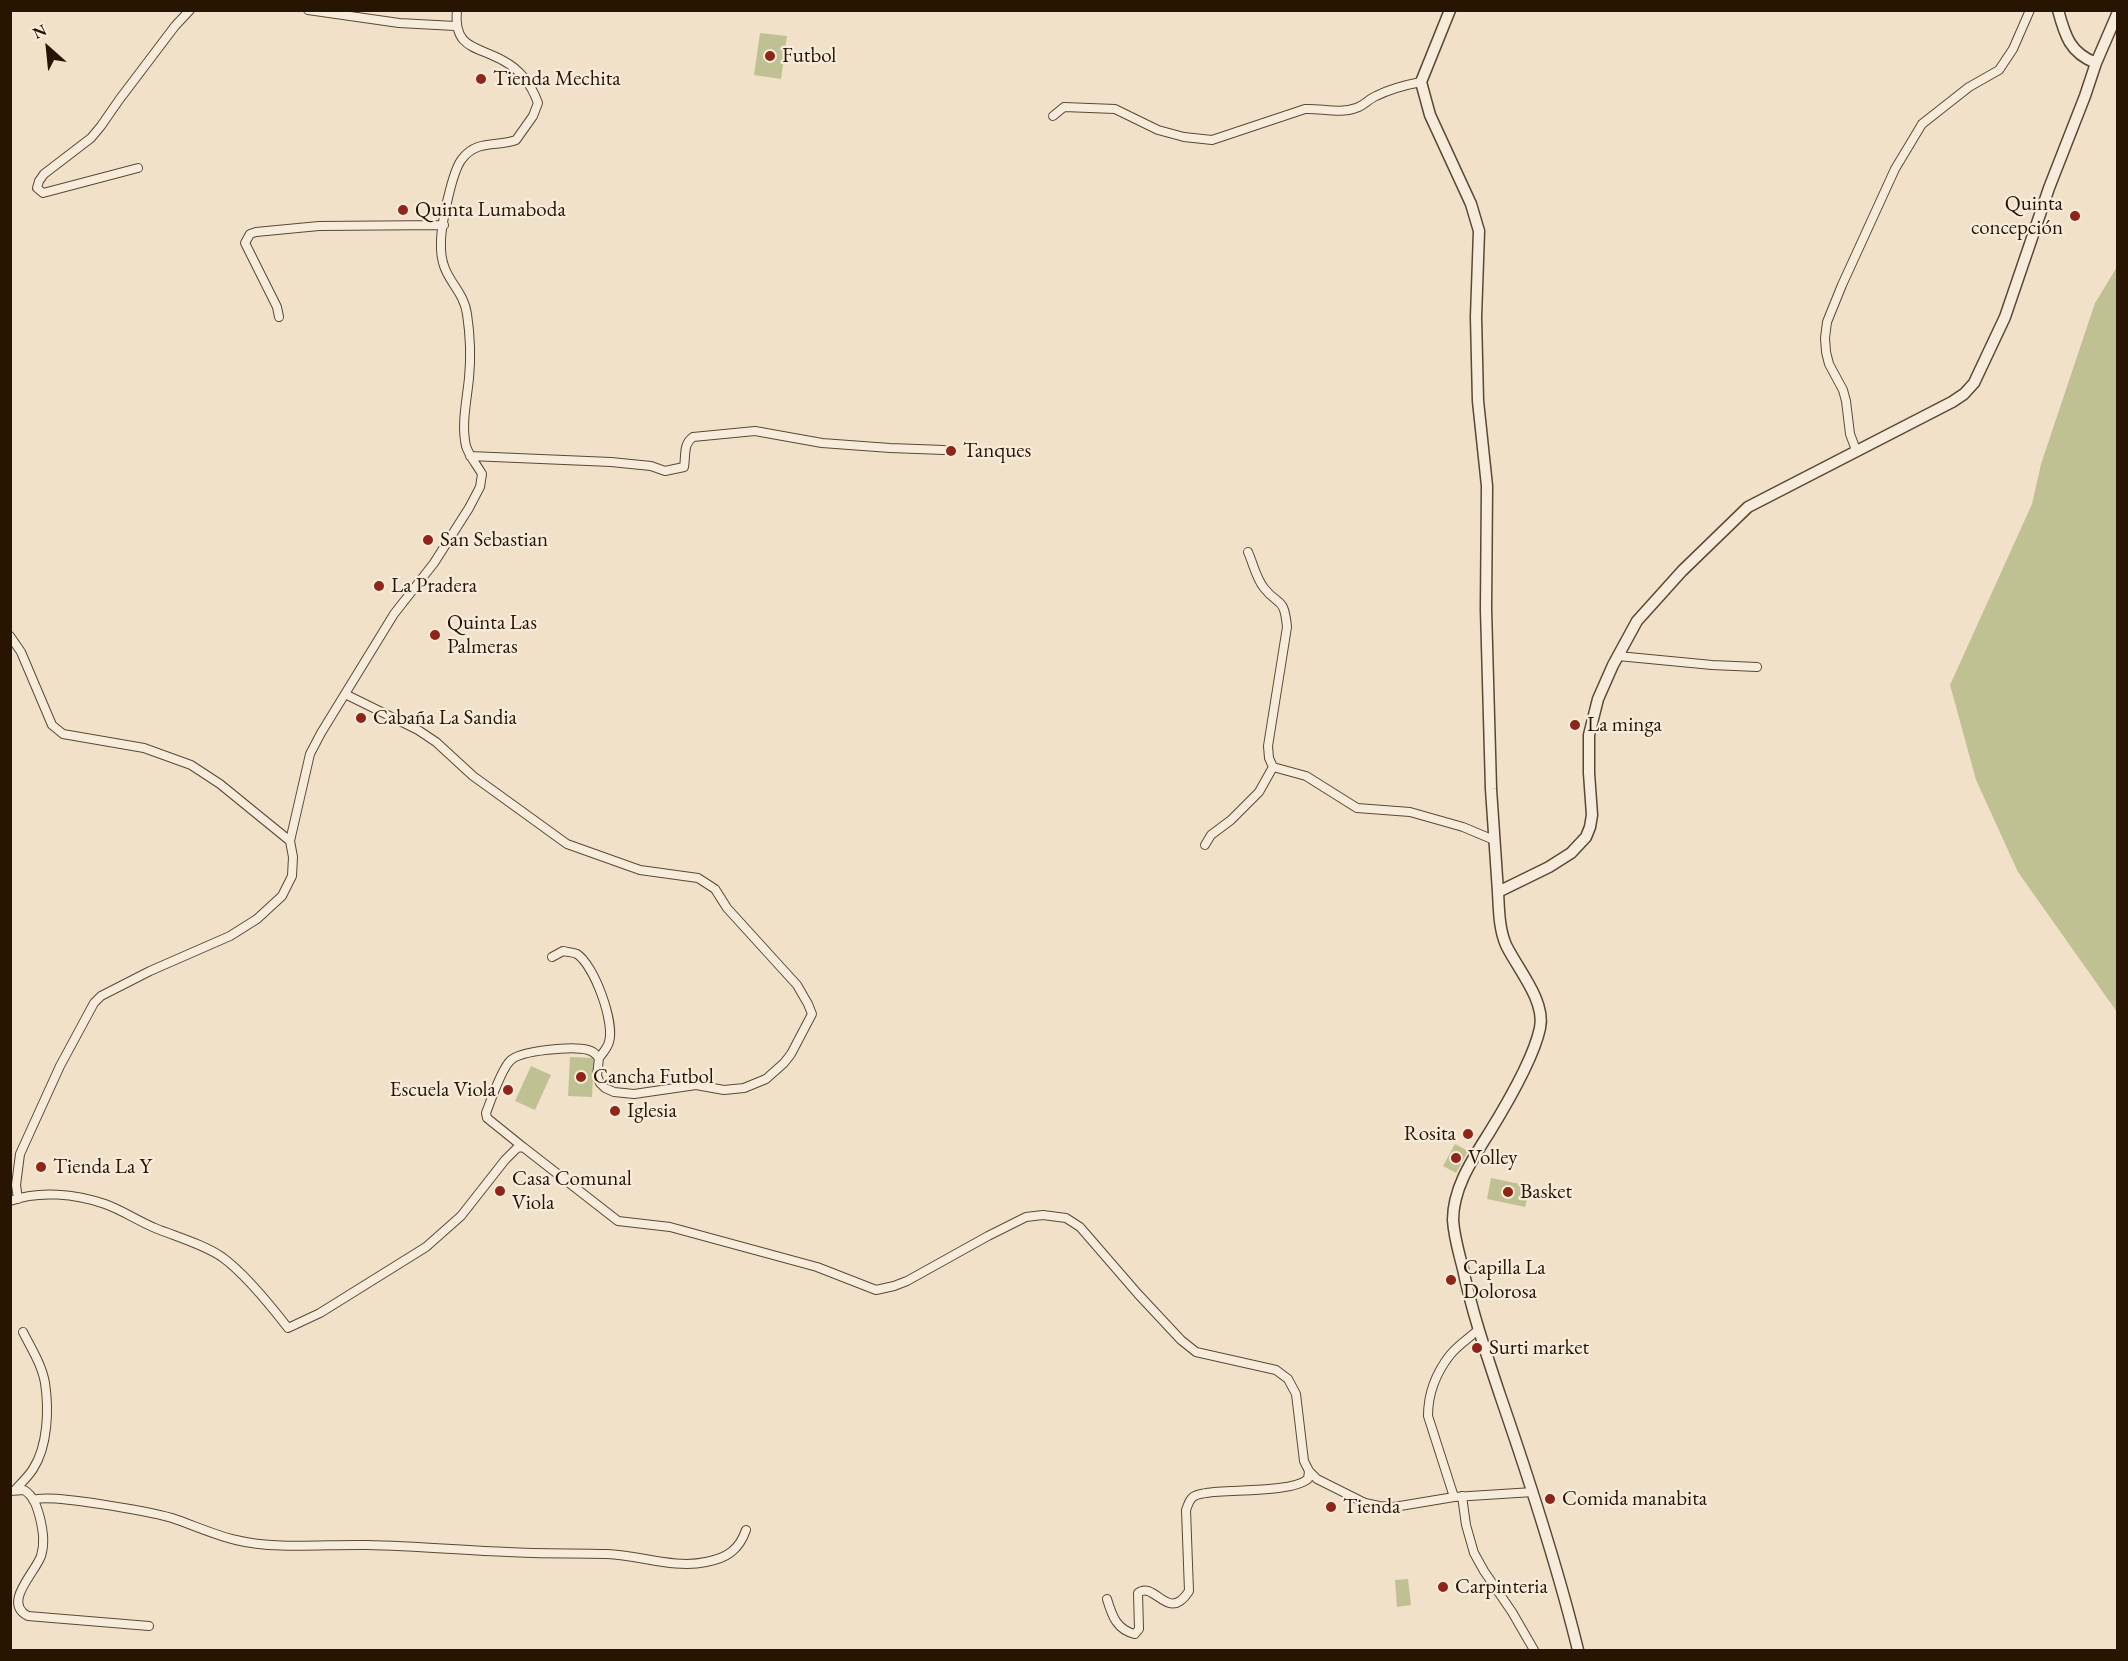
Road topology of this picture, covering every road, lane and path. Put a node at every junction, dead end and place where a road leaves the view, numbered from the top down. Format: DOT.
graph roads {
  1 [pos="190,10"];
  2 [pos="308,10"];
  3 [pos="457,10"];
  4 [pos="1450,10"];
  5 [pos="2030,10"];
  6 [pos="2058,10"];
  7 [pos="2118,12"];
  8 [pos="455,26"];
  9 [pos="2096,63"];
  10 [pos="1421,82"];
  11 [pos="1053,116"];
  12 [pos="138,168"];
  13 [pos="444,225"];
  14 [pos="279,317"];
  15 [pos="944,450"];
  16 [pos="1856,450"];
  17 [pos="470,456"];
  18 [pos="1248,552"];
  19 [pos="10,636"];
  20 [pos="1618,656"];
  21 [pos="1758,667"];
  22 [pos="345,694"];
  23 [pos="1274,767"];
  24 [pos="1494,840"];
  25 [pos="290,841"];
  26 [pos="1204,845"];
  27 [pos="1498,892"];
  28 [pos="552,957"];
  29 [pos="599,1058"];
  30 [pos="523,1147"];
  31 [pos="14,1200"];
  32 [pos="1478,1330"];
  33 [pos="23,1332"];
  34 [pos="1309,1471"];
  35 [pos="13,1490"];
  36 [pos="1533,1492"];
  37 [pos="1458,1496"];
  38 [pos="33,1500"];
  39 [pos="747,1530"];
  40 [pos="14,1595"];
  41 [pos="1107,1599"];
  42 [pos="149,1626"];
  43 [pos="1534,1650"];
  44 [pos="1578,1650"];
  1 -- 12 [label="street"];
  2 -- 8 [label="street"];
  3 -- 8 [label="street"];
  4 -- 10 [label="street"];
  5 -- 16 [label="street"];
  6 -- 9 [label="street"];
  7 -- 9 [label="street"];
  8 -- 13 [label="street"];
  9 -- 16 [label="street"];
  10 -- 11 [label="street"];
  10 -- 24 [label="street"];
  13 -- 14 [label="street"];
  13 -- 17 [label="street"];
  15 -- 17 [label="street"];
  16 -- 20 [label="street"];
  17 -- 22 [label="street"];
  18 -- 23 [label="street"];
  19 -- 25 [label="street"];
  20 -- 21 [label="street"];
  20 -- 27 [label="street"];
  22 -- 25 [label="street"];
  22 -- 29 [label="street"];
  23 -- 24 [label="street"];
  23 -- 26 [label="street"];
  24 -- 27 [label="street"];
  25 -- 31 [label="street"];
  27 -- 32 [label="street"];
  28 -- 29 [label="street"];
  29 -- 30 [label="street"];
  30 -- 31 [label="street"];
  30 -- 34 [label="street"];
  32 -- 36 [label="street"];
  32 -- 37 [label="street"];
  33 -- 35 [label="street"];
  34 -- 37 [label="street"];
  34 -- 41 [label="street"];
  35 -- 38 [label="street"];
  36 -- 37 [label="street"];
  36 -- 44 [label="street"];
  37 -- 43 [label="street"];
  38 -- 39 [label="street"];
  38 -- 40 [label="street"];
  40 -- 42 [label="street"];
}
